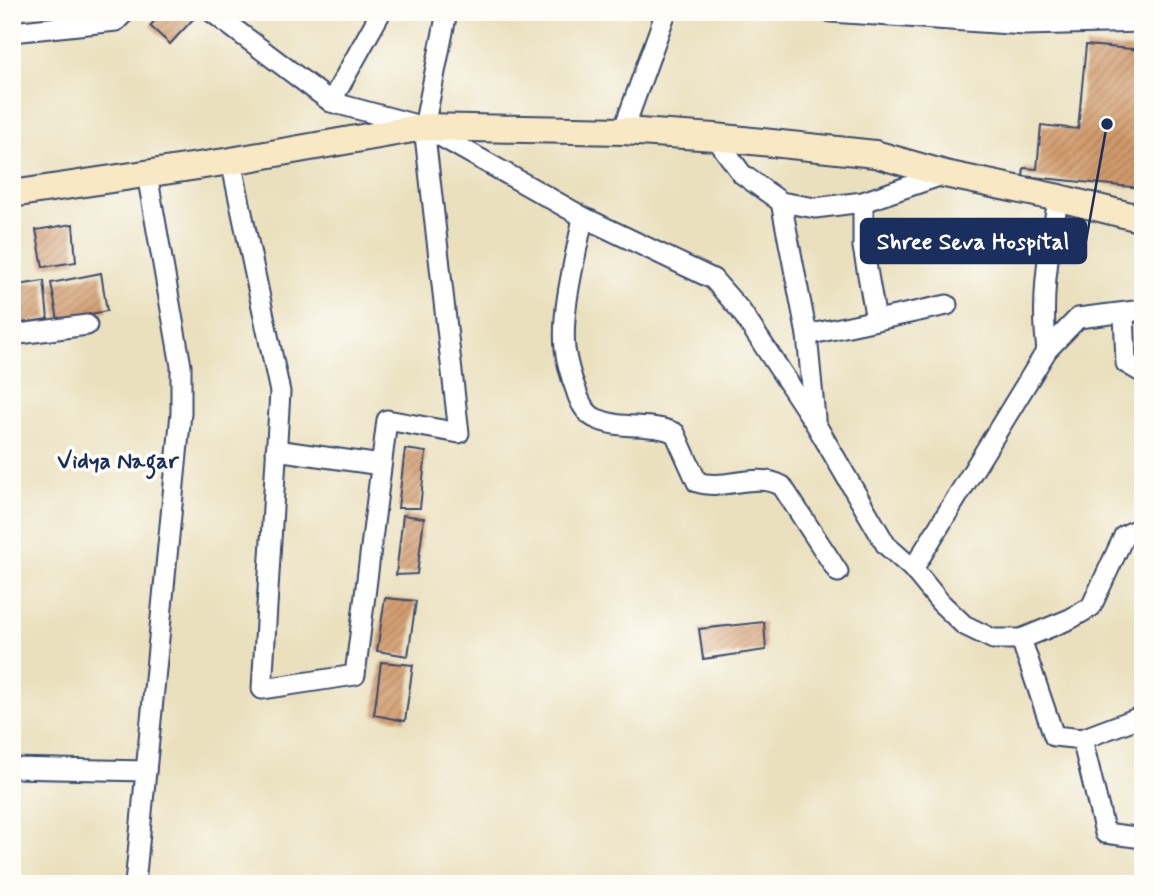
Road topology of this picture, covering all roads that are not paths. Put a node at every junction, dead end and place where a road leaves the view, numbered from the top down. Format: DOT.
graph roads {
  1 [pos="125,12"];
  2 [pos="212,12"];
  3 [pos="381,12"];
  4 [pos="447,12"];
  5 [pos="666,12"];
  6 [pos="831,12"];
  7 [pos="881,14"];
  8 [pos="1143,22"];
  9 [pos="12,32"];
  10 [pos="331,102"];
  11 [pos="424,127"];
  12 [pos="623,131"];
  13 [pos="715,136"];
  14 [pos="231,161"];
  15 [pos="147,174"];
  16 [pos="945,174"];
  17 [pos="12,194"];
  18 [pos="1059,198"];
  19 [pos="781,202"];
  20 [pos="863,202"];
  21 [pos="583,217"];
  22 [pos="1143,219"];
  23 [pos="947,305"];
  24 [pos="1133,311"];
  25 [pos="876,320"];
  26 [pos="87,325"];
  27 [pos="12,335"];
  28 [pos="807,335"];
  29 [pos="1047,349"];
  30 [pos="1143,373"];
  31 [pos="815,423"];
  32 [pos="276,450"];
  33 [pos="382,465"];
  34 [pos="1143,526"];
  35 [pos="913,569"];
  36 [pos="838,572"];
  37 [pos="1021,639"];
  38 [pos="1143,716"];
  39 [pos="1082,739"];
  40 [pos="12,768"];
  41 [pos="146,771"];
  42 [pos="1143,838"];
  43 [pos="135,884"];
  1 -- 9 [label="street"];
  2 -- 10 [label="street"];
  3 -- 10 [label="street"];
  4 -- 11 [label="street"];
  5 -- 12 [label="street"];
  6 -- 7 [label="street"];
  7 -- 8 [label="street"];
  10 -- 11 [label="street"];
  11 -- 12 [label="street"];
  11 -- 14 [label="street"];
  11 -- 21 [label="street"];
  11 -- 33 [label="street"];
  12 -- 13 [label="street"];
  13 -- 16 [label="street"];
  13 -- 19 [label="street"];
  14 -- 15 [label="street"];
  14 -- 32 [label="street"];
  15 -- 17 [label="street"];
  15 -- 41 [label="street"];
  16 -- 18 [label="street"];
  16 -- 20 [label="street"];
  18 -- 22 [label="street"];
  18 -- 29 [label="street"];
  19 -- 20 [label="street"];
  19 -- 28 [label="street"];
  20 -- 25 [label="street"];
  21 -- 31 [label="street"];
  21 -- 36 [label="street"];
  23 -- 25 [label="street"];
  24 -- 29 [label="street"];
  24 -- 30 [label="street"];
  25 -- 28 [label="street"];
  26 -- 27 [label="street"];
  28 -- 31 [label="street"];
  29 -- 35 [label="street"];
  31 -- 35 [label="street"];
  32 -- 33 [label="street"];
  32 -- 33 [label="street"];
  34 -- 37 [label="street"];
  35 -- 37 [label="street"];
  37 -- 39 [label="street"];
  38 -- 39 [label="street"];
  39 -- 42 [label="street"];
  40 -- 41 [label="street"];
  41 -- 43 [label="street"];
}
